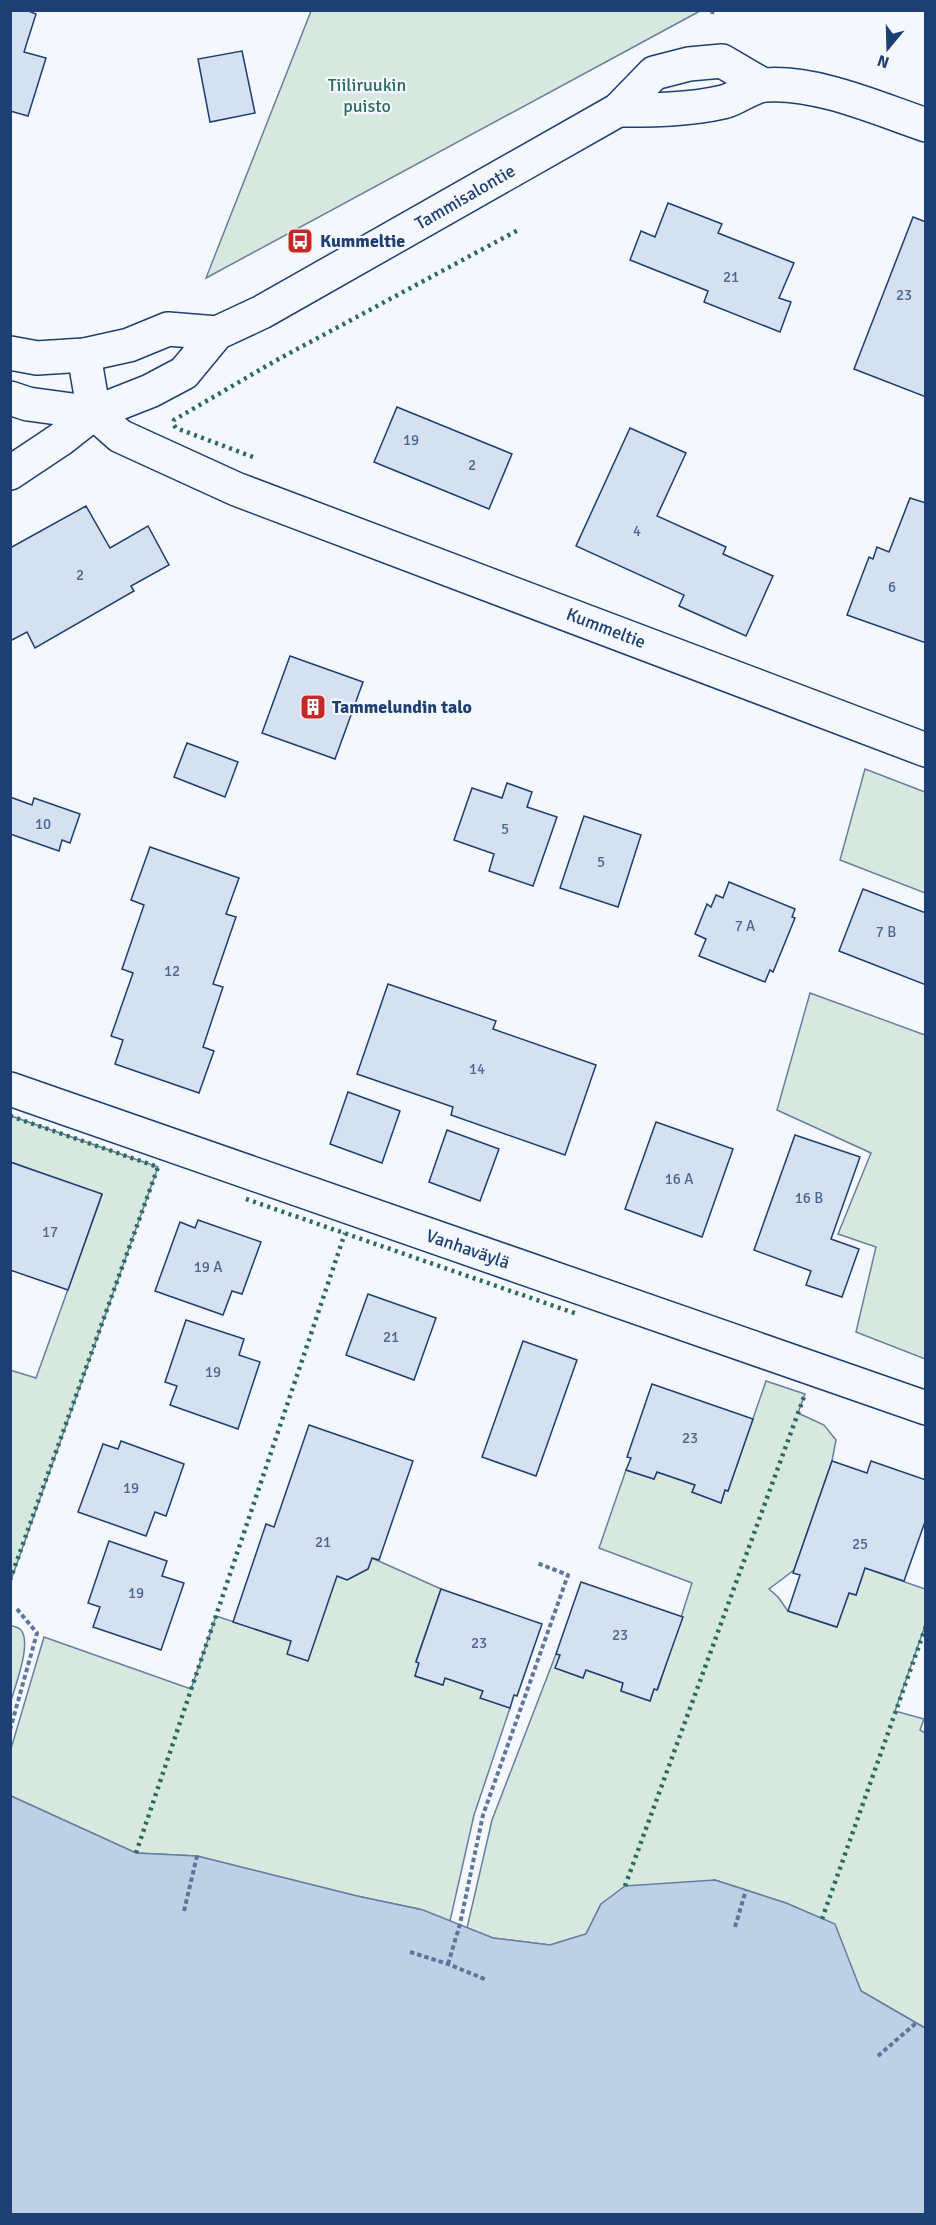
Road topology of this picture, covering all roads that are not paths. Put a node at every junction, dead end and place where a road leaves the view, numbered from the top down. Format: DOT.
graph roads {
  1 [pos="763,85"];
  2 [pos="618,110"];
  3 [pos="926,125"];
  4 [pos="217,333"];
  5 [pos="10,353"];
  6 [pos="84,355"];
  7 [pos="10,398"];
  8 [pos="94,413"];
  9 [pos="10,473"];
  10 [pos="926,750"];
  11 [pos="10,1089"];
  12 [pos="926,1408"];
  1 -- 2 [label="street, Tammisalontie"];
  1 -- 2 [label="street, Tammisalontie"];
  1 -- 3 [label="street, Tammisalontie"];
  2 -- 4 [label="street, Tammisalontie"];
  4 -- 6 [label="street, Tammisalontie"];
  4 -- 8 [label="street, Tammisalontie"];
  5 -- 6 [label="street, Tammisalontie"];
  6 -- 8 [label="street"];
  7 -- 8 [label="street, Tammisalontie"];
  8 -- 9 [label="street"];
  8 -- 10 [label="street, Kummeltie"];
  11 -- 12 [label="street, Vanhaväylä"];
}
